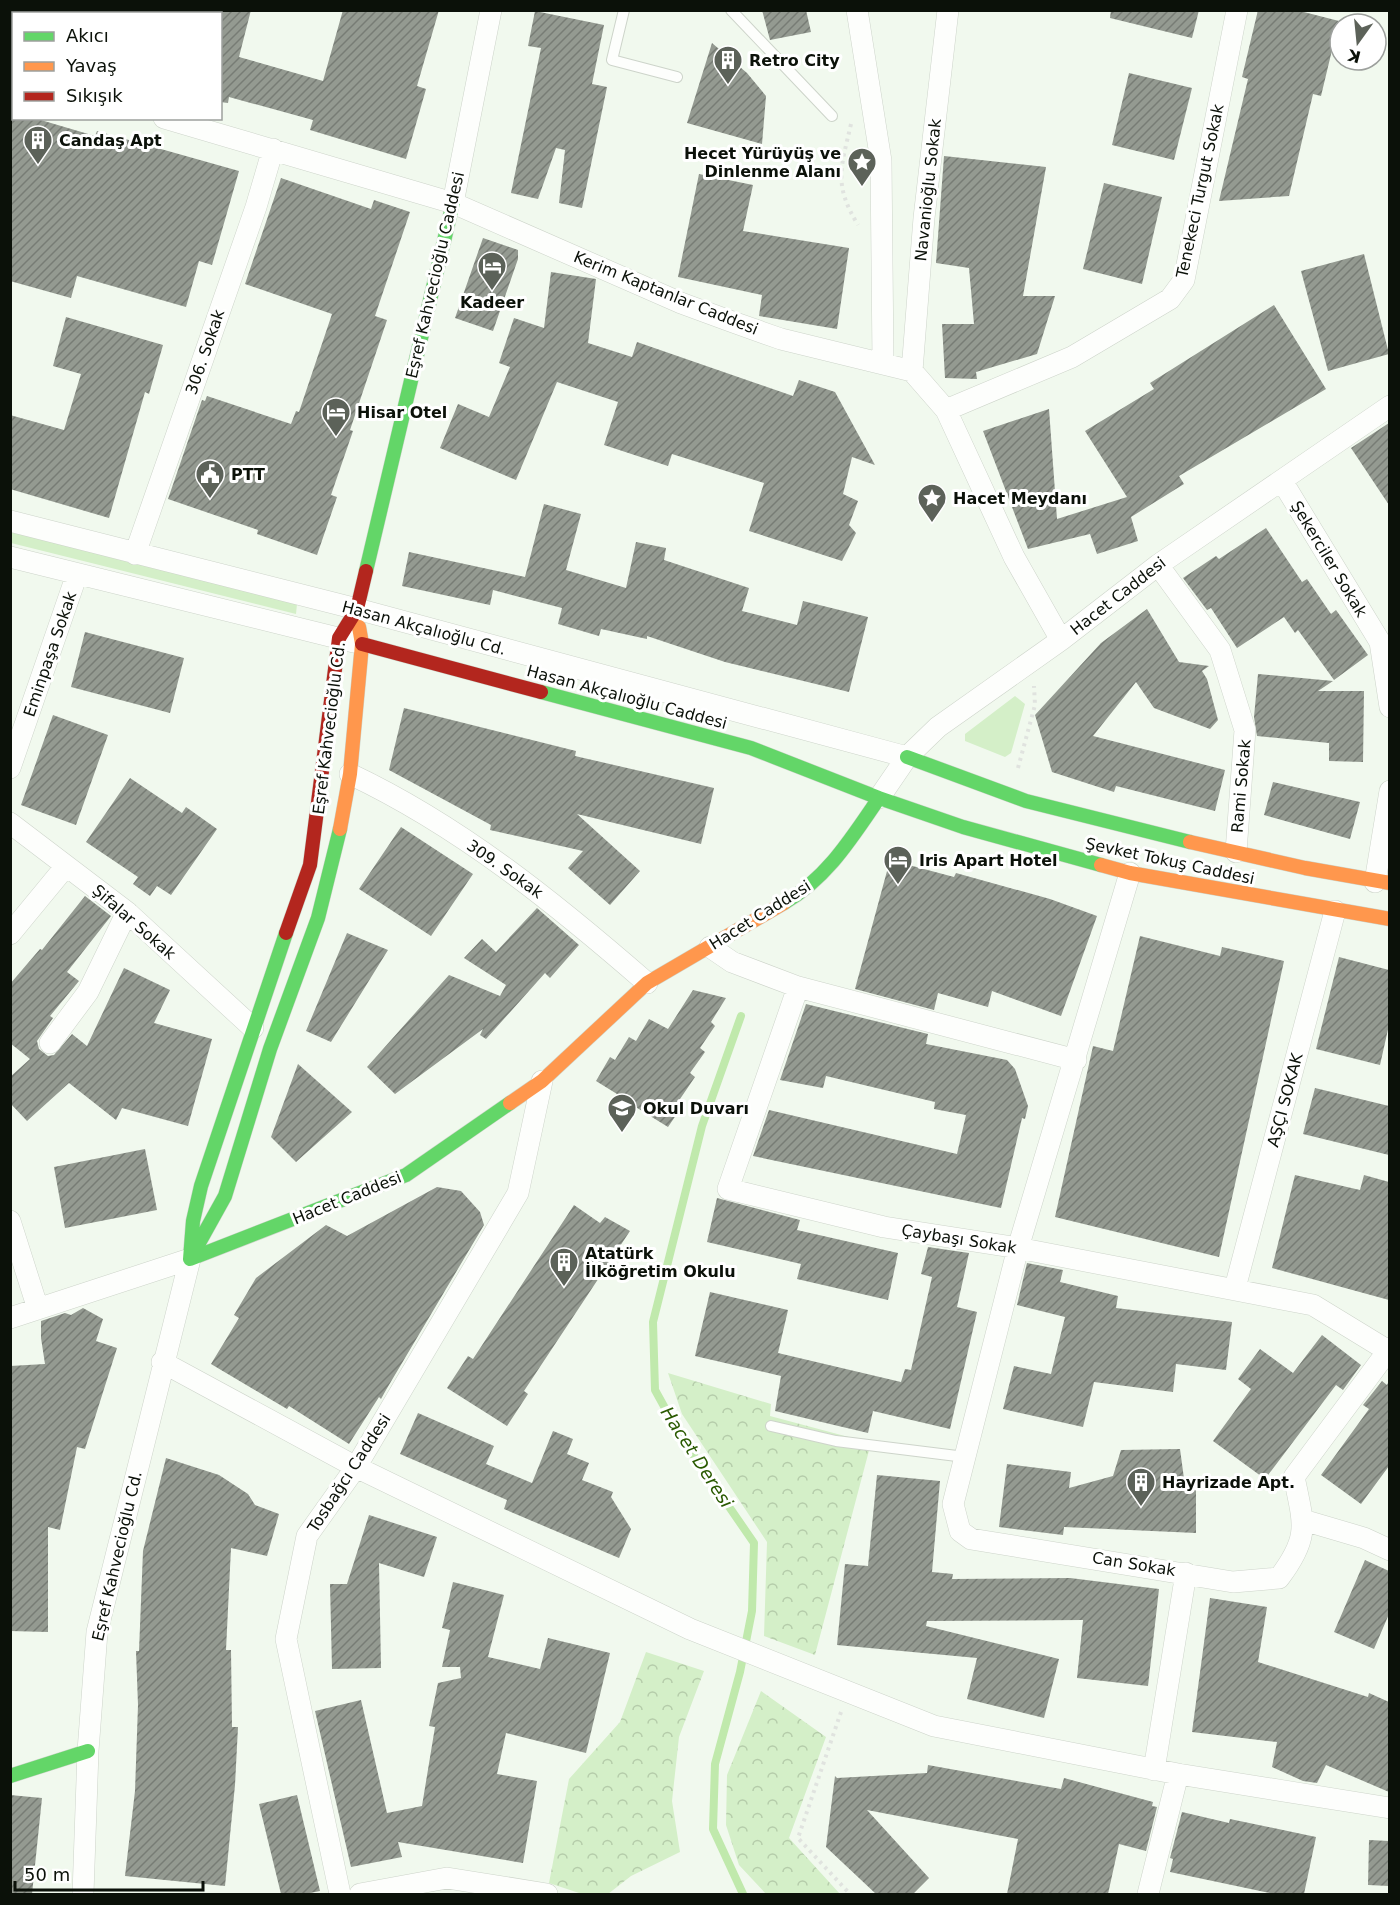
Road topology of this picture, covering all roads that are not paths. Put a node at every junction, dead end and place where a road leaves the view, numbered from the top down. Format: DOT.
graph roads {
  1 [pos="491,10"];
  2 [pos="624,10"];
  3 [pos="730,10"];
  4 [pos="857,10"];
  5 [pos="948,10"];
  6 [pos="1237,10"];
  7 [pos="677,77"];
  8 [pos="832,116"];
  9 [pos="171,120"];
  10 [pos="273,149"];
  11 [pos="453,203"];
  12 [pos="883,362"];
  13 [pos="912,371"];
  14 [pos="1389,406"];
  15 [pos="946,410"];
  16 [pos="1282,481"];
  17 [pos="10,521"];
  18 [pos="135,554"];
  19 [pos="10,557"];
  20 [pos="1158,565"];
  21 [pos="77,574"];
  22 [pos="357,609"];
  23 [pos="339,638"];
  24 [pos="1061,640"];
  25 [pos="362,644"];
  26 [pos="1389,707"];
  27 [pos="907,757"];
  28 [pos="10,768"];
  29 [pos="350,774"];
  30 [pos="1389,790"];
  31 [pos="879,798"];
  32 [pos="10,823"];
  33 [pos="1236,852"];
  34 [pos="66,866"];
  35 [pos="1130,873"];
  36 [pos="1382,883"];
  37 [pos="1335,911"];
  38 [pos="127,912"];
  39 [pos="1389,919"];
  40 [pos="10,934"];
  41 [pos="710,947"];
  42 [pos="647,983"];
  43 [pos="798,987"];
  44 [pos="253,1028"];
  45 [pos="50,1043"];
  46 [pos="1076,1060"];
  47 [pos="542,1081"];
  48 [pos="225,1196"];
  49 [pos="10,1221"];
  50 [pos="260,1232"];
  51 [pos="1018,1248"];
  52 [pos="190,1259"];
  53 [pos="1235,1288"];
  54 [pos="38,1309"];
  55 [pos="10,1318"];
  56 [pos="1389,1350"];
  57 [pos="162,1362"];
  58 [pos="771,1426"];
  59 [pos="965,1457"];
  60 [pos="356,1467"];
  61 [pos="1303,1520"];
  62 [pos="1389,1550"];
  63 [pos="1186,1573"];
  64 [pos="88,1751"];
  65 [pos="1154,1770"];
  66 [pos="1178,1774"];
  67 [pos="10,1776"];
  68 [pos="1389,1808"];
  69 [pos="83,1894"];
  70 [pos="340,1894"];
  71 [pos="360,1894"];
  72 [pos="547,1894"];
  73 [pos="1148,1894"];
  1 -- 11 [label="street, Eşref Kahvecioğlu Caddesi"];
  2 -- 7 [label="lane"];
  3 -- 8 [label="lane"];
  4 -- 12 [label="street"];
  5 -- 13 [label="street, Navanioğlu Sokak"];
  6 -- 15 [label="street, Tenekeci Turgut Sokak"];
  9 -- 10 [label="street, Kerim Kaptanlar Caddesi"];
  10 -- 11 [label="street, Kerim Kaptanlar Caddesi"];
  10 -- 18 [label="street, 306. Sokak"];
  11 -- 12 [label="street, Kerim Kaptanlar Caddesi"];
  11 -- 22 [label="street, Eşref Kahvecioğlu Caddesi"];
  12 -- 13 [label="street, Kerim Kaptanlar Caddesi"];
  13 -- 15 [label="street"];
  14 -- 16 [label="street, Hacet Caddesi"];
  15 -- 24 [label="street"];
  16 -- 20 [label="street, Hacet Caddesi"];
  16 -- 26 [label="street, Şekerciler Sokak"];
  17 -- 18 [label="street, Hasan Akçalıoğlu Cd."];
  18 -- 22 [label="street, Hasan Akçalıoğlu Cd."];
  19 -- 21 [label="street, Hasan Akçalıoğlu Cd."];
  20 -- 24 [label="street, Hacet Caddesi"];
  20 -- 33 [label="street, Rami Sokak"];
  21 -- 23 [label="street, Hasan Akçalıoğlu Cd."];
  21 -- 28 [label="street, Eminpaşa Sokak"];
  22 -- 23 [label="street, Eşref Kahvecioğlu Cd."];
  22 -- 25 [label="street, Eşref Kahvecioğlu Cd."];
  22 -- 27 [label="street, Hasan Akçalıoğlu Cd."];
  23 -- 25 [label="street, Hasan Akçalıoğlu Cd."];
  23 -- 44 [label="street, Eşref Kahvecioğlu Cd."];
  24 -- 27 [label="street, Hacet Caddesi"];
  25 -- 29 [label="street, Eşref Kahvecioğlu Cd."];
  25 -- 31 [label="street, Hasan Akçalıoğlu Caddesi"];
  27 -- 31 [label="street, Hacet Caddesi"];
  27 -- 33 [label="street, Şevket Tokuş Caddesi"];
  29 -- 42 [label="street, 309. Sokak"];
  29 -- 48 [label="street, Eşref Kahvecioğlu Cd."];
  30 -- 36 [label="street"];
  31 -- 35 [label="street, Şevket Tokuş Caddesi"];
  31 -- 41 [label="street, Hacet Caddesi"];
  32 -- 34 [label="street, Şifalar Sokak"];
  33 -- 36 [label="street, Şevket Tokuş Caddesi"];
  34 -- 38 [label="street, Şifalar Sokak"];
  34 -- 40 [label="street"];
  35 -- 37 [label="street, Şevket Tokuş Caddesi"];
  35 -- 46 [label="street"];
  37 -- 39 [label="street, Şevket Tokuş Caddesi"];
  37 -- 53 [label="street, AŞÇI SOKAK"];
  38 -- 44 [label="street, Şifalar Sokak"];
  38 -- 45 [label="street"];
  41 -- 42 [label="street, Hacet Caddesi"];
  41 -- 43 [label="street"];
  42 -- 47 [label="street, Hacet Caddesi"];
  43 -- 46 [label="street"];
  43 -- 51 [label="street, Çaybaşı Sokak"];
  44 -- 52 [label="street, Eşref Kahvecioğlu Cd."];
  46 -- 51 [label="street"];
  47 -- 50 [label="street, Hacet Caddesi"];
  47 -- 60 [label="street, Tosbağcı Caddesi"];
  48 -- 50 [label="street"];
  48 -- 52 [label="street, Eşref Kahvecioğlu Cd."];
  49 -- 54 [label="street"];
  50 -- 52 [label="street, Hacet Caddesi"];
  51 -- 53 [label="street, Çaybaşı Sokak"];
  51 -- 59 [label="street"];
  52 -- 54 [label="street"];
  52 -- 57 [label="street, Eşref Kahvecioğlu Cd."];
  53 -- 56 [label="street, Çaybaşı Sokak"];
  54 -- 55 [label="street"];
  56 -- 61 [label="street"];
  57 -- 60 [label="street"];
  57 -- 64 [label="street, Eşref Kahvecioğlu Cd."];
  58 -- 59 [label="lane"];
  59 -- 63 [label="street, Can Sokak"];
  60 -- 65 [label="street"];
  60 -- 70 [label="street, Tosbağcı Caddesi"];
  61 -- 62 [label="street"];
  61 -- 63 [label="street, Can Sokak"];
  63 -- 65 [label="street"];
  64 -- 67 [label="street"];
  64 -- 69 [label="street, Eşref Kahvecioğlu Cd."];
  65 -- 66 [label="street"];
  66 -- 68 [label="street"];
  66 -- 73 [label="street"];
  71 -- 72 [label="street"];
}
